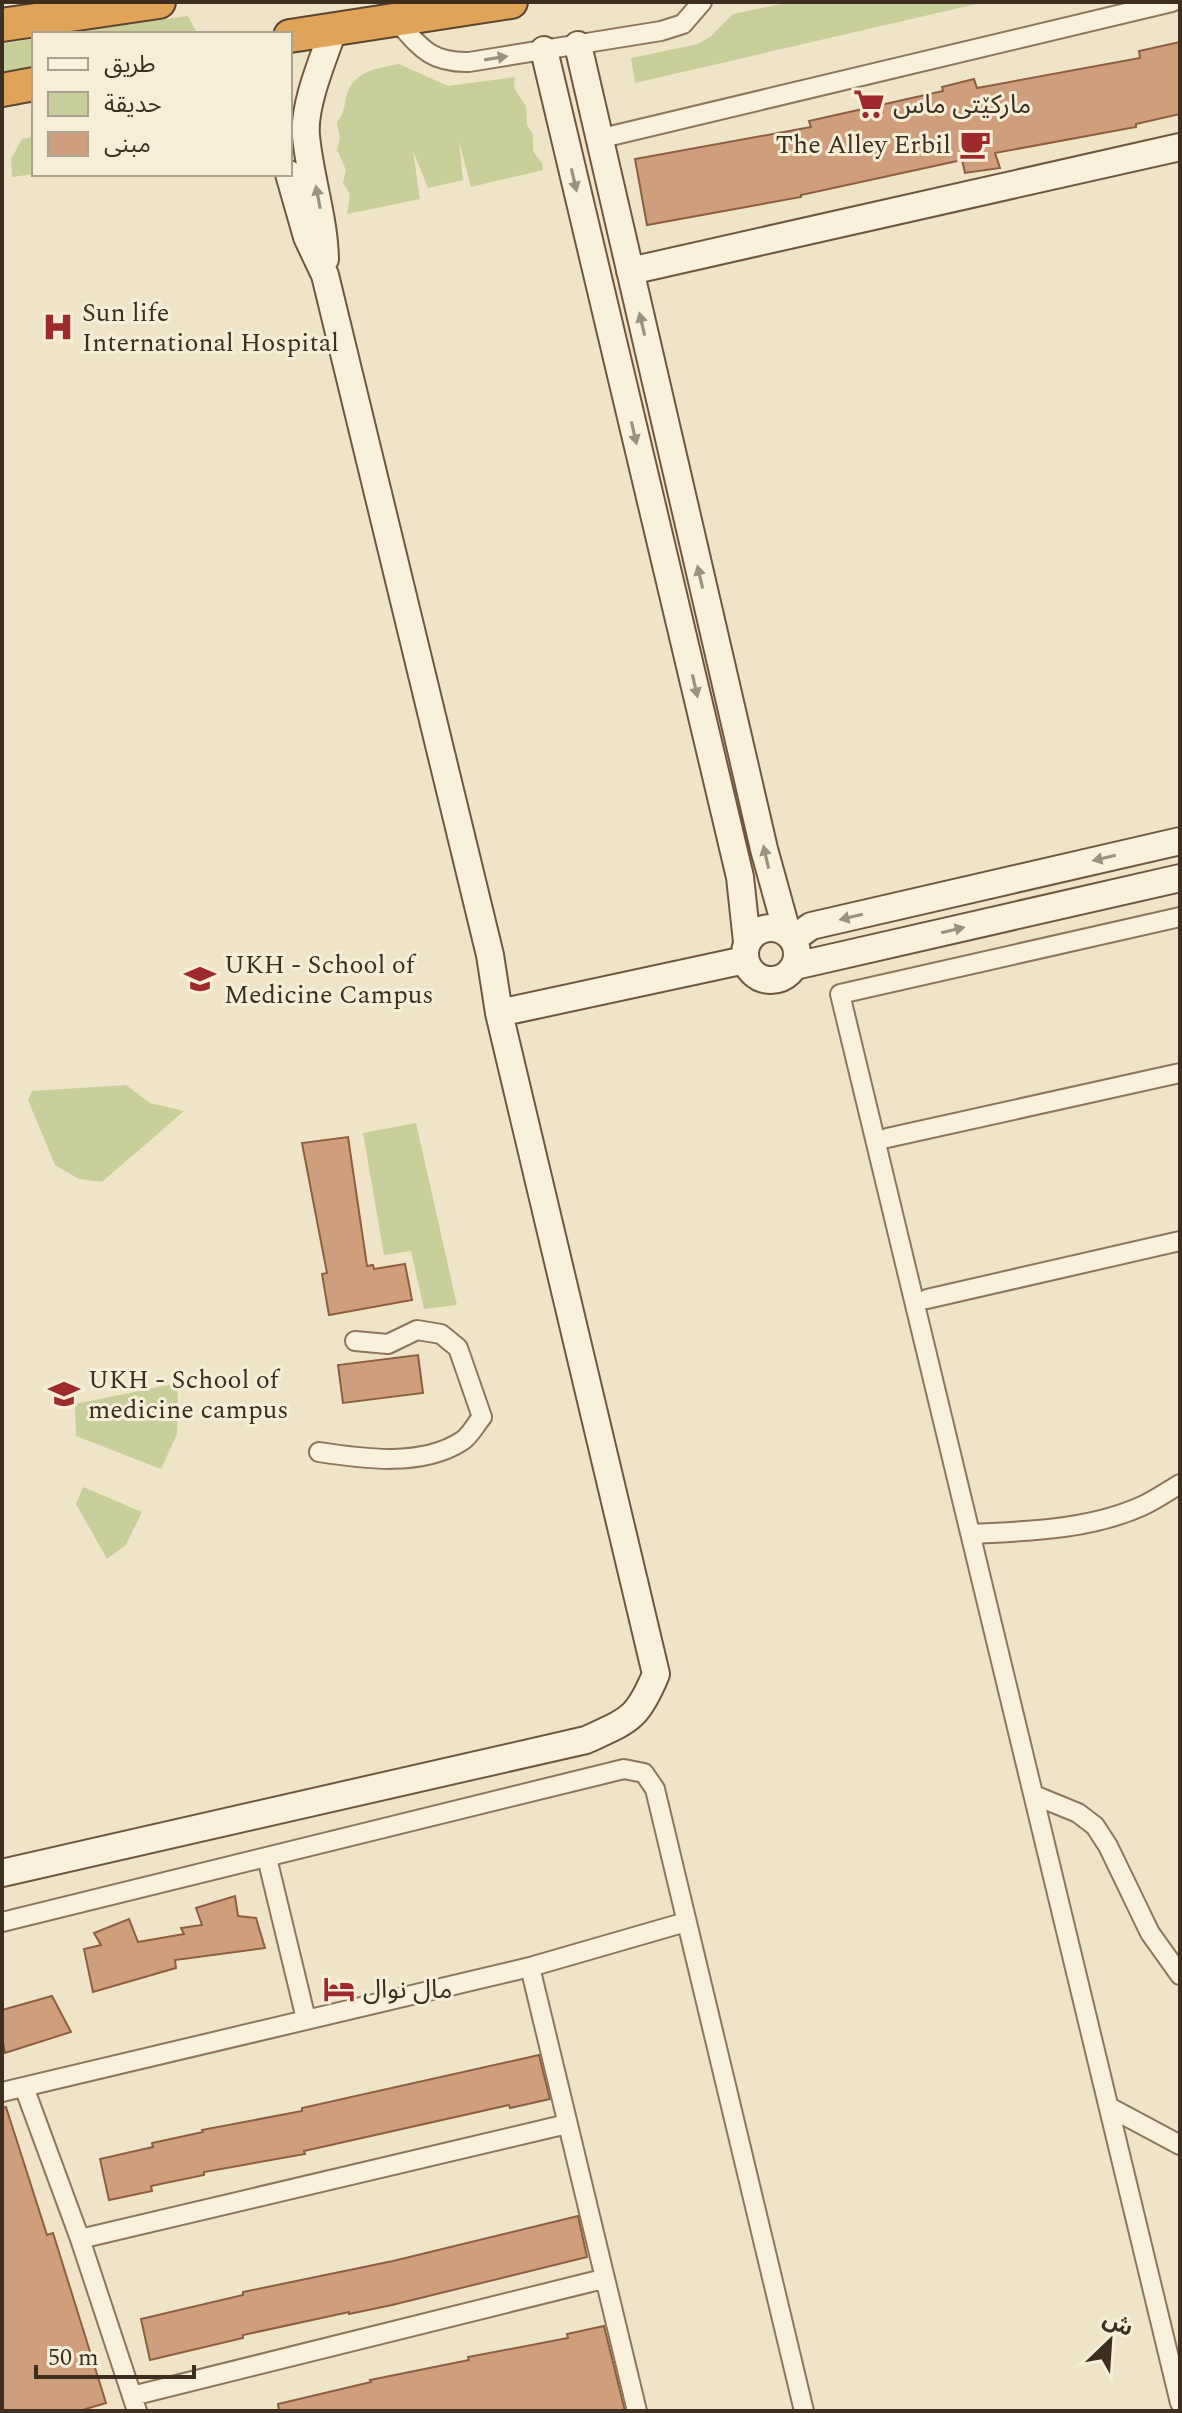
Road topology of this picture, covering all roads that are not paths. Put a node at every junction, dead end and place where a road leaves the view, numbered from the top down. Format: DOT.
graph roads {
  1 [pos="159,2"];
  2 [pos="511,2"];
  3 [pos="702,2"];
  4 [pos="1172,2"];
  5 [pos="396,20"];
  6 [pos="2,25"];
  7 [pos="334,28"];
  8 [pos="292,36"];
  9 [pos="578,45"];
  10 [pos="544,50"];
  11 [pos="32,84"];
  12 [pos="2,90"];
  13 [pos="598,139"];
  14 [pos="566,146"];
  15 [pos="1180,147"];
  16 [pos="290,176"];
  17 [pos="630,271"];
  18 [pos="325,275"];
  19 [pos="653,373"];
  20 [pos="621,379"];
  21 [pos="1180,841"];
  22 [pos="1180,878"];
  23 [pos="1180,917"];
  24 [pos="790,936"];
  25 [pos="746,951"];
  26 [pos="795,966"];
  27 [pos="499,1013"];
  28 [pos="1180,1073"];
  29 [pos="887,1138"];
  30 [pos="1180,1241"];
  31 [pos="927,1299"];
  32 [pos="355,1341"];
  33 [pos="319,1452"];
  34 [pos="1180,1484"];
  35 [pos="971,1534"];
  36 [pos="1034,1795"];
  37 [pos="267,1858"];
  38 [pos="2,1873"];
  39 [pos="2,1922"];
  40 [pos="686,1922"];
  41 [pos="530,1967"];
  42 [pos="1180,1975"];
  43 [pos="306,2019"];
  44 [pos="24,2087"];
  45 [pos="2,2092"];
  46 [pos="1109,2107"];
  47 [pos="567,2124"];
  48 [pos="1180,2145"];
  49 [pos="80,2239"];
  50 [pos="603,2279"];
  51 [pos="134,2403"];
  52 [pos="1180,2403"];
  53 [pos="637,2411"];
  54 [pos="804,2411"];
  1 -- 6 [label="highway"];
  2 -- 5 [label="highway"];
  3 -- 9 [label="street"];
  4 -- 13 [label="street"];
  5 -- 7 [label="highway"];
  5 -- 10 [label="street, one-way"];
  7 -- 8 [label="highway"];
  18 -- 7 [label="street, one-way"];
  9 -- 10 [label="street"];
  9 -- 13 [label="street"];
  10 -- 14 [label="street"];
  11 -- 12 [label="highway"];
  13 -- 14 [label="street"];
  13 -- 17 [label="street"];
  14 -- 20 [label="street, one-way"];
  15 -- 17 [label="street"];
  16 -- 18 [label="street"];
  19 -- 17 [label="street, one-way"];
  18 -- 27 [label="street"];
  19 -- 20 [label="street"];
  24 -- 19 [label="street, one-way"];
  20 -- 25 [label="street, one-way"];
  21 -- 24 [label="street, one-way"];
  26 -- 22 [label="street, one-way"];
  23 -- 35 [label="street"];
  24 -- 25 [label="street"];
  24 -- 26 [label="street"];
  25 -- 26 [label="street"];
  25 -- 27 [label="street"];
  27 -- 38 [label="street"];
  28 -- 29 [label="street"];
  30 -- 31 [label="street"];
  32 -- 33 [label="street"];
  34 -- 35 [label="street"];
  35 -- 36 [label="street"];
  36 -- 42 [label="street"];
  36 -- 46 [label="street"];
  37 -- 39 [label="street"];
  37 -- 40 [label="street"];
  37 -- 43 [label="street"];
  40 -- 41 [label="street"];
  40 -- 54 [label="street"];
  41 -- 43 [label="street"];
  41 -- 47 [label="street"];
  43 -- 44 [label="street"];
  44 -- 45 [label="street"];
  44 -- 49 [label="street"];
  46 -- 48 [label="street"];
  46 -- 52 [label="street"];
  47 -- 49 [label="street"];
  47 -- 50 [label="street"];
  49 -- 51 [label="street"];
  50 -- 51 [label="street"];
  50 -- 53 [label="street"];
}
